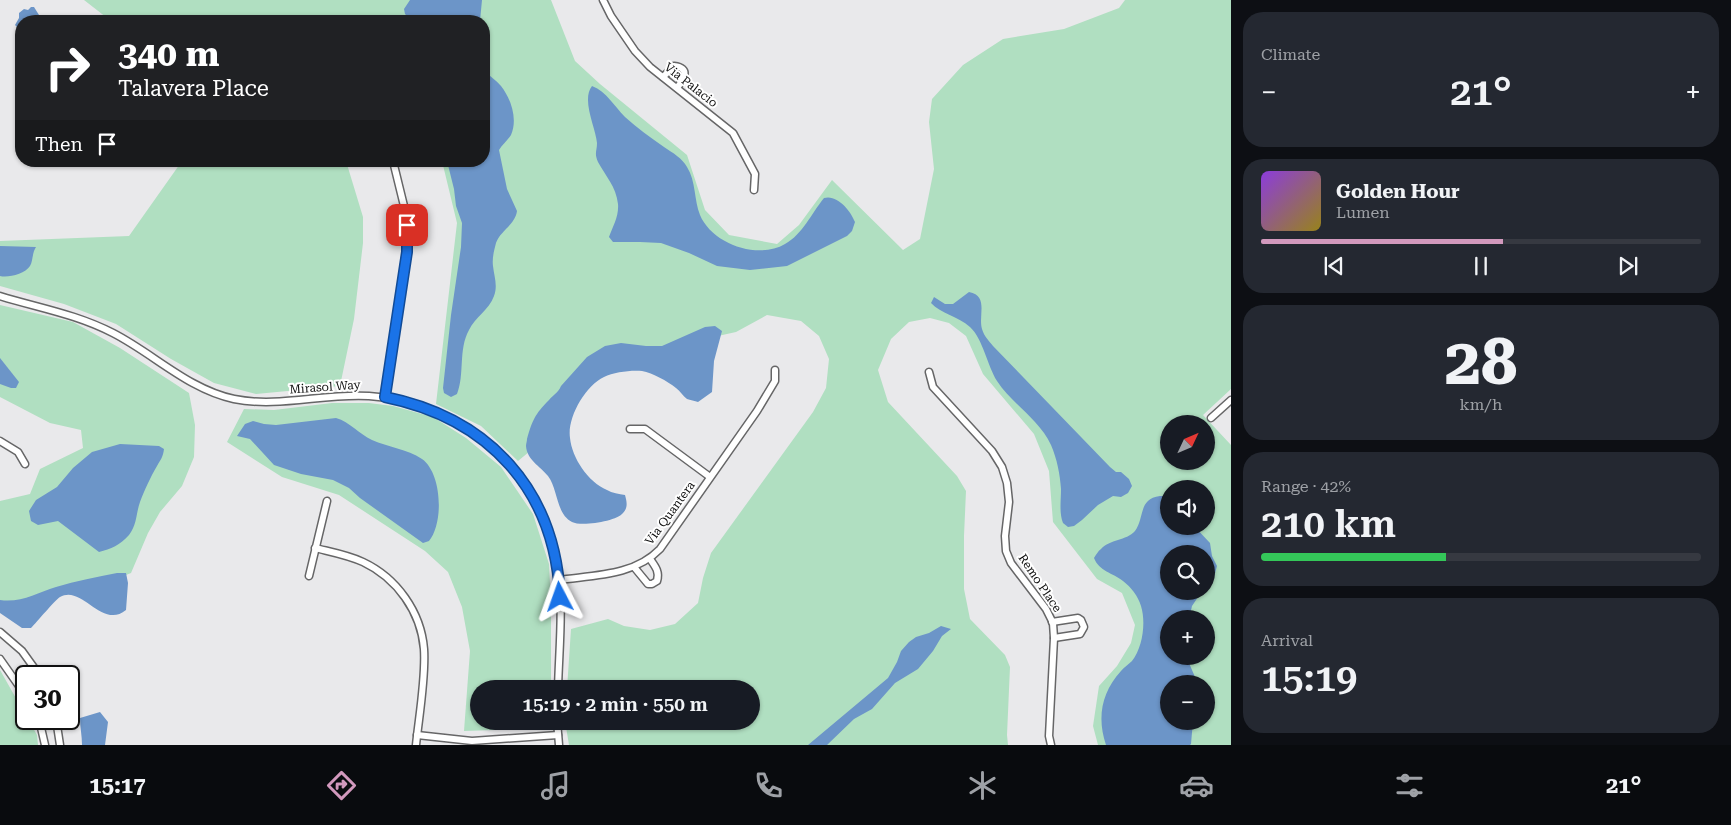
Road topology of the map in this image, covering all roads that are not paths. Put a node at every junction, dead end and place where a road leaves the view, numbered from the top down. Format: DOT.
graph roads {
  1 [pos="603,0"];
  2 [pos="663,77"];
  3 [pos="677,88"];
  4 [pos="394,167"];
  5 [pos="754,190"];
  6 [pos="0,296"];
  7 [pos="775,370"];
  8 [pos="929,372"];
  9 [pos="385,397"];
  10 [pos="1231,400"];
  11 [pos="1214,415"];
  12 [pos="630,429"];
  13 [pos="0,441"];
  14 [pos="25,464"];
  15 [pos="710,477"];
  16 [pos="327,502"];
  17 [pos="315,548"];
  18 [pos="650,559"];
  19 [pos="634,567"];
  20 [pos="308,576"];
  21 [pos="559,580"];
  22 [pos="1052,622"];
  23 [pos="0,632"];
  24 [pos="1054,638"];
  25 [pos="0,660"];
  26 [pos="32,665"];
  27 [pos="558,680"];
  28 [pos="15,681"];
  29 [pos="42,730"];
  30 [pos="58,730"];
  31 [pos="558,730"];
  32 [pos="417,735"];
  33 [pos="558,735"];
  34 [pos="45,745"];
  35 [pos="60,745"];
  36 [pos="416,745"];
  37 [pos="559,745"];
  38 [pos="1051,745"];
  1 -- 2 [label="street, Via Palacio"];
  2 -- 3 [label="street, Via Palacio"];
  2 -- 3 [label="street"];
  3 -- 5 [label="street, Via Palacio"];
  4 -- 9 [label="street"];
  6 -- 9 [label="street, Mirasol Way"];
  7 -- 15 [label="street, Via Quantera"];
  8 -- 22 [label="street, Remo Place"];
  9 -- 21 [label="street, Mirasol Way"];
  10 -- 11 [label="street"];
  12 -- 15 [label="street, Via Quantera"];
  13 -- 14 [label="street"];
  15 -- 18 [label="street, Via Quantera"];
  16 -- 17 [label="street"];
  17 -- 20 [label="street"];
  17 -- 32 [label="street"];
  18 -- 19 [label="street, Via Quantera"];
  18 -- 19 [label="street"];
  19 -- 21 [label="street, Via Quantera"];
  21 -- 27 [label="street, Mirasol Way"];
  22 -- 24 [label="street, Remo Place"];
  22 -- 24 [label="street"];
  23 -- 26 [label="street"];
  24 -- 38 [label="street, Remo Place"];
  25 -- 28 [label="street"];
  29 -- 34 [label="street"];
  30 -- 35 [label="street"];
  31 -- 33 [label="street"];
  32 -- 33 [label="street"];
  32 -- 36 [label="street"];
  33 -- 37 [label="street"];
}
